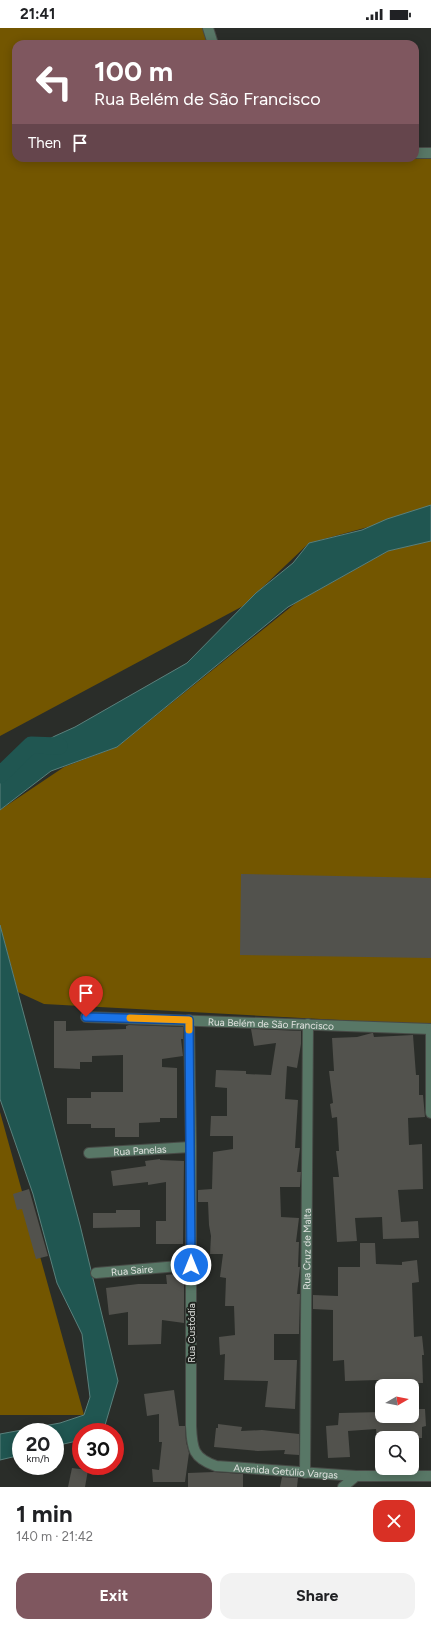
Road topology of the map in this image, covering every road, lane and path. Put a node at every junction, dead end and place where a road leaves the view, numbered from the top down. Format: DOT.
graph roads {
  1 [pos="208,28"];
  2 [pos="212,40"];
  3 [pos="419,153"];
  4 [pos="431,153"];
  5 [pos="86,1017"];
  6 [pos="189,1020"];
  7 [pos="308,1024"];
  8 [pos="431,1029"];
  9 [pos="431,1113"];
  10 [pos="191,1148"];
  11 [pos="89,1153"];
  12 [pos="191,1265"];
  13 [pos="96,1273"];
  14 [pos="216,1466"];
  15 [pos="305,1473"];
  16 [pos="356,1476"];
  17 [pos="431,1476"];
  18 [pos="343,1487"];
  1 -- 2 [label="street"];
  3 -- 4 [label="street"];
  5 -- 6 [label="street, Rua Belém de São Francisco"];
  6 -- 7 [label="street, Rua Belém de São Francisco"];
  6 -- 10 [label="street, Rua Custódia"];
  7 -- 8 [label="street, Rua Belém de São Francisco"];
  7 -- 15 [label="street, Rua Cruz de Malta"];
  8 -- 9 [label="street"];
  10 -- 11 [label="street, Rua Panelas"];
  10 -- 12 [label="street, Rua Custódia"];
  12 -- 13 [label="street, Rua Saire"];
  12 -- 14 [label="street, Rua Custódia"];
  14 -- 15 [label="street, Avenida Getúlio Vargas"];
  15 -- 16 [label="street, Avenida Getúlio Vargas"];
  16 -- 17 [label="street, Avenida Getúlio Vargas"];
  16 -- 18 [label="street, Avenida Getúlio Vargas"];
}
